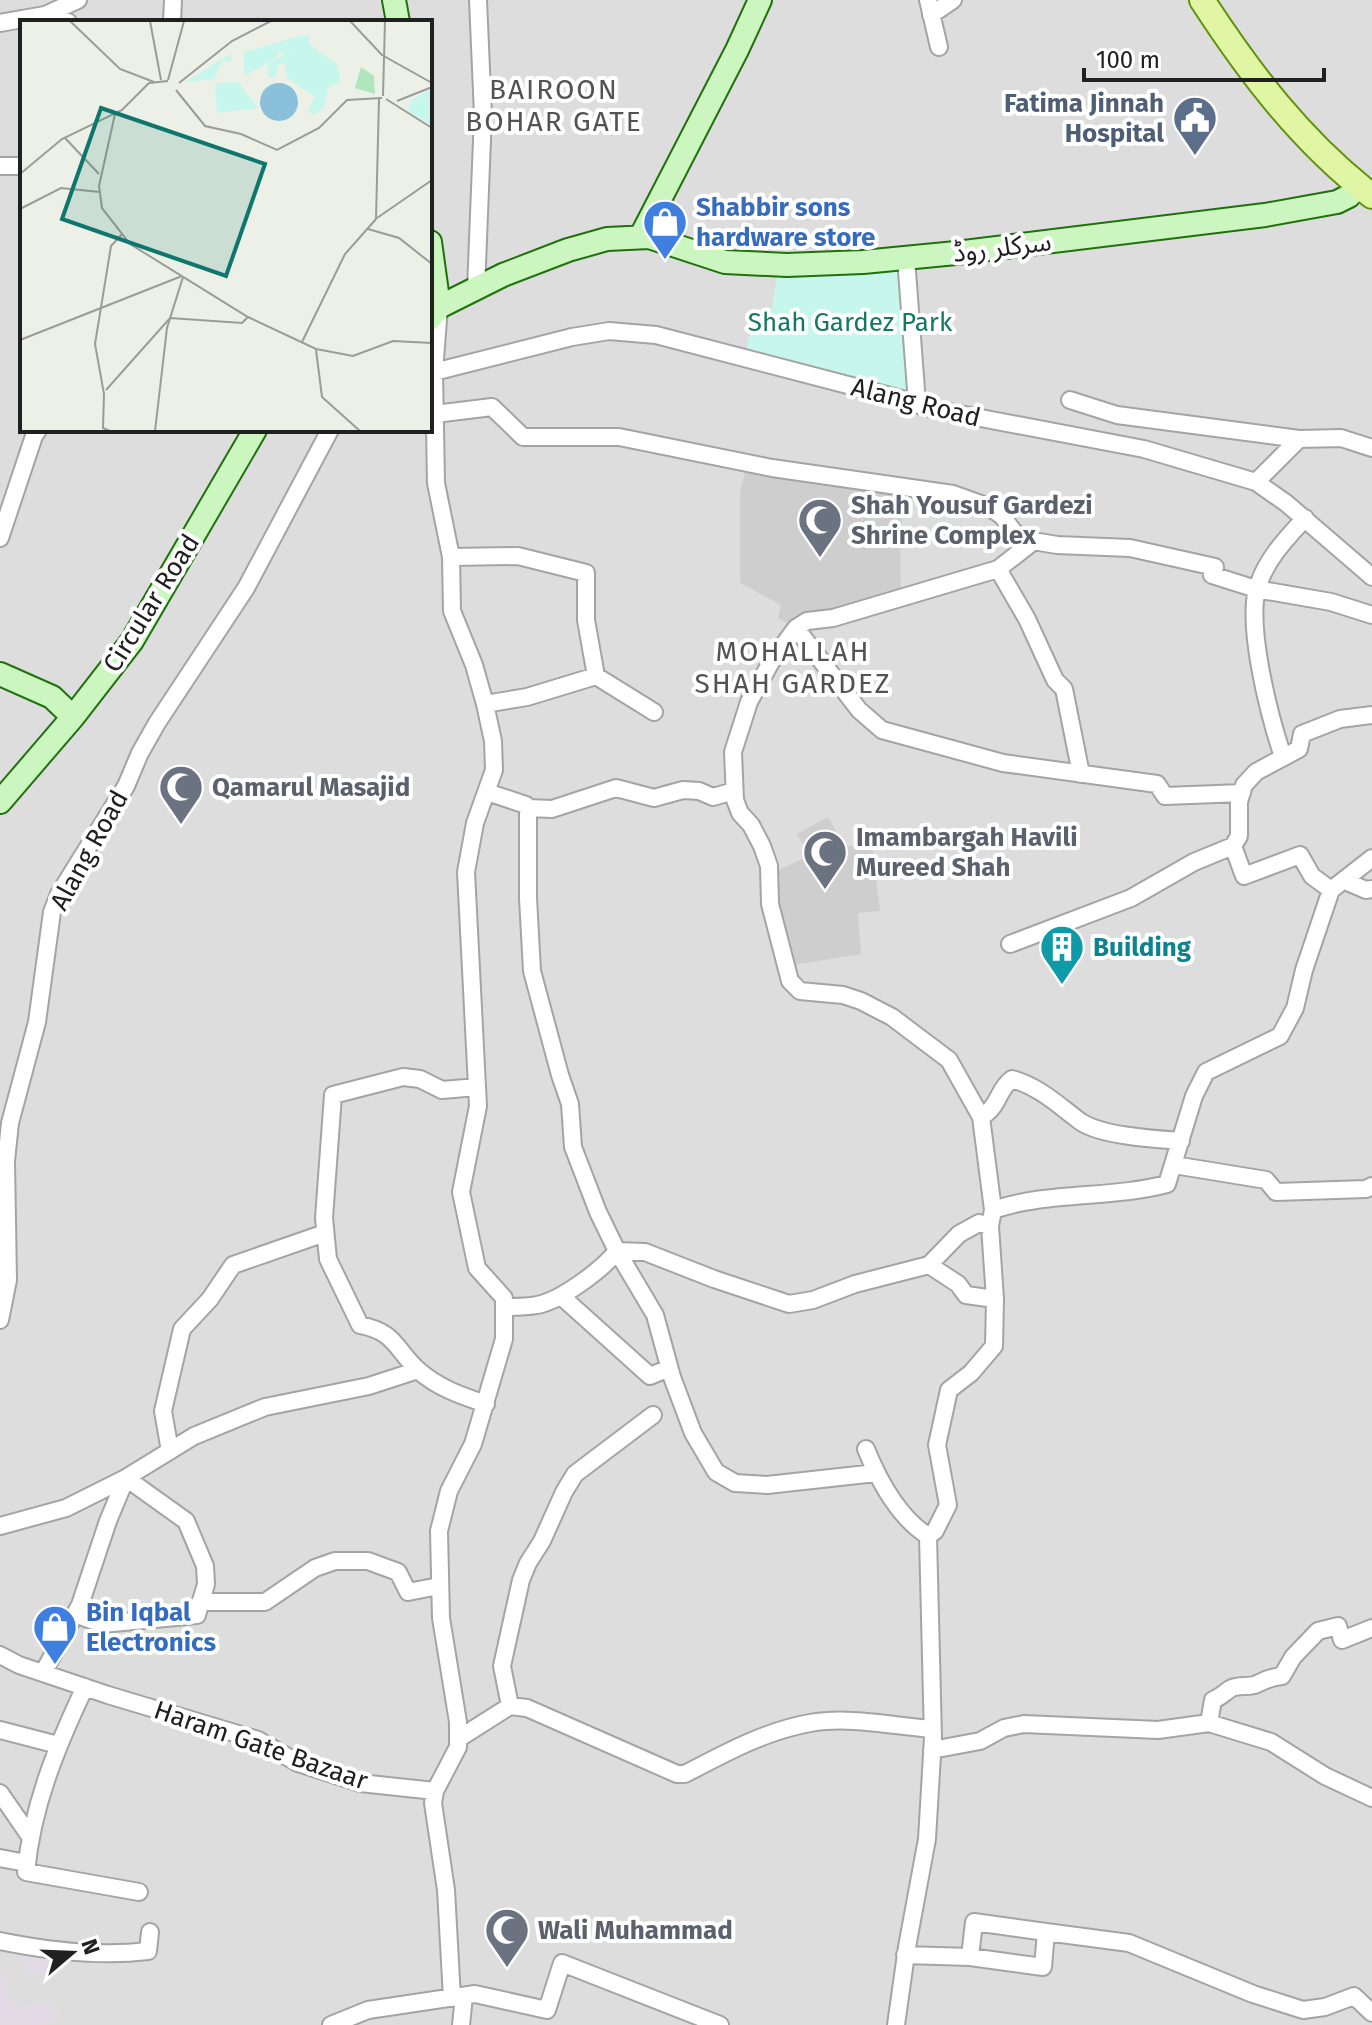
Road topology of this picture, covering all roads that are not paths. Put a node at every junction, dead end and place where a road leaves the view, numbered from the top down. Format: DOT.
graph roads {
  1 [pos="78,0"];
  2 [pos="173,0"];
  3 [pos="394,0"];
  4 [pos="478,0"];
  5 [pos="760,0"];
  6 [pos="953,0"];
  7 [pos="1202,0"];
  8 [pos="929,8"];
  9 [pos="45,15"];
  10 [pos="61,20"];
  11 [pos="172,20"];
  12 [pos="398,20"];
  13 [pos="0,23"];
  14 [pos="939,47"];
  15 [pos="1365,191"];
  16 [pos="641,236"];
  17 [pos="906,258"];
  18 [pos="432,270"];
  19 [pos="476,289"];
  20 [pos="435,313"];
  21 [pos="432,373"];
  22 [pos="1070,400"];
  23 [pos="917,403"];
  24 [pos="435,414"];
  25 [pos="37,432"];
  26 [pos="254,432"];
  27 [pos="329,432"];
  28 [pos="1299,439"];
  29 [pos="1372,448"];
  30 [pos="1256,482"];
  31 [pos="1305,518"];
  32 [pos="0,538"];
  33 [pos="1034,541"];
  34 [pos="451,557"];
  35 [pos="998,569"];
  36 [pos="1372,577"];
  37 [pos="1256,589"];
  38 [pos="1372,615"];
  39 [pos="796,628"];
  40 [pos="0,674"];
  41 [pos="596,676"];
  42 [pos="485,704"];
  43 [pos="654,712"];
  44 [pos="1372,715"];
  45 [pos="73,717"];
  46 [pos="1283,757"];
  47 [pos="1081,774"];
  48 [pos="734,791"];
  49 [pos="487,792"];
  50 [pos="1242,793"];
  51 [pos="0,802"];
  52 [pos="528,808"];
  53 [pos="1233,846"];
  54 [pos="1372,858"];
  55 [pos="1338,886"];
  56 [pos="1372,889"];
  57 [pos="1010,944"];
  58 [pos="477,1087"];
  59 [pos="981,1117"];
  60 [pos="1181,1141"];
  61 [pos="1174,1165"];
  62 [pos="1372,1186"];
  63 [pos="992,1218"];
  64 [pos="325,1233"];
  65 [pos="617,1251"];
  66 [pos="929,1265"];
  67 [pos="561,1296"];
  68 [pos="995,1299"];
  69 [pos="504,1307"];
  70 [pos="0,1320"];
  71 [pos="669,1368"];
  72 [pos="418,1370"];
  73 [pos="486,1404"];
  74 [pos="653,1415"];
  75 [pos="866,1449"];
  76 [pos="170,1451"];
  77 [pos="876,1473"];
  78 [pos="126,1478"];
  79 [pos="0,1526"];
  80 [pos="928,1536"];
  81 [pos="439,1586"];
  82 [pos="200,1602"];
  83 [pos="75,1614"];
  84 [pos="1372,1628"];
  85 [pos="0,1655"];
  86 [pos="43,1673"];
  87 [pos="85,1687"];
  88 [pos="510,1706"];
  89 [pos="1209,1723"];
  90 [pos="932,1729"];
  91 [pos="0,1730"];
  92 [pos="458,1739"];
  93 [pos="58,1745"];
  94 [pos="932,1750"];
  95 [pos="435,1791"];
  96 [pos="0,1793"];
  97 [pos="1372,1798"];
  98 [pos="29,1835"];
  99 [pos="0,1858"];
  100 [pos="26,1863"];
  101 [pos="139,1892"];
  102 [pos="150,1932"];
  103 [pos="1046,1932"];
  104 [pos="0,1941"];
  105 [pos="905,1955"];
  106 [pos="970,1957"];
  107 [pos="464,1996"];
  108 [pos="1372,2013"];
  109 [pos="696,2021"];
  110 [pos="331,2025"];
  111 [pos="461,2025"];
  112 [pos="720,2025"];
  113 [pos="896,2025"];
  1 -- 9 [label="street"];
  2 -- 11 [label="street"];
  3 -- 12 [label="main road"];
  4 -- 19 [label="street"];
  5 -- 16 [label="main road"];
  6 -- 8 [label="street"];
  7 -- 15 [label="main road"];
  8 -- 14 [label="street"];
  9 -- 10 [label="street"];
  9 -- 13 [label="street"];
  15 -- 17 [label="main road, سرکلر روڈ"];
  16 -- 17 [label="main road, سرکلر روڈ"];
  16 -- 19 [label="main road"];
  17 -- 23 [label="street"];
  18 -- 20 [label="main road"];
  19 -- 20 [label="main road"];
  20 -- 21 [label="street"];
  21 -- 23 [label="street, Alang Road"];
  21 -- 24 [label="street"];
  22 -- 28 [label="street"];
  23 -- 30 [label="street, Alang Road"];
  24 -- 33 [label="street"];
  24 -- 34 [label="street"];
  25 -- 32 [label="street"];
  26 -- 45 [label="main road, Circular Road"];
  27 -- 70 [label="street, Alang Road"];
  28 -- 29 [label="street"];
  28 -- 30 [label="street"];
  30 -- 31 [label="street, Alang Road"];
  31 -- 36 [label="street, Alang Road"];
  31 -- 37 [label="street"];
  33 -- 35 [label="street"];
  33 -- 37 [label="street"];
  34 -- 41 [label="street"];
  34 -- 42 [label="street"];
  35 -- 39 [label="street"];
  35 -- 47 [label="street"];
  37 -- 38 [label="street"];
  37 -- 46 [label="street"];
  39 -- 47 [label="street"];
  39 -- 48 [label="street"];
  40 -- 45 [label="main road"];
  41 -- 42 [label="street"];
  41 -- 43 [label="street"];
  42 -- 49 [label="street"];
  44 -- 46 [label="street"];
  45 -- 51 [label="main road, Circular Road"];
  46 -- 50 [label="street"];
  47 -- 50 [label="street"];
  48 -- 52 [label="street"];
  48 -- 59 [label="street"];
  49 -- 52 [label="street"];
  49 -- 58 [label="street"];
  50 -- 53 [label="street"];
  52 -- 65 [label="street"];
  53 -- 55 [label="street"];
  53 -- 57 [label="street"];
  54 -- 55 [label="street"];
  55 -- 56 [label="street"];
  55 -- 60 [label="street"];
  58 -- 64 [label="street"];
  58 -- 69 [label="street"];
  59 -- 60 [label="street"];
  59 -- 63 [label="street"];
  60 -- 61 [label="street"];
  61 -- 62 [label="street"];
  61 -- 63 [label="street"];
  63 -- 66 [label="street"];
  63 -- 68 [label="street"];
  64 -- 72 [label="street"];
  64 -- 76 [label="street"];
  65 -- 66 [label="street"];
  65 -- 67 [label="street"];
  65 -- 71 [label="street"];
  66 -- 68 [label="street"];
  67 -- 69 [label="street"];
  67 -- 71 [label="street"];
  68 -- 80 [label="street"];
  69 -- 73 [label="street"];
  71 -- 77 [label="street"];
  72 -- 73 [label="street"];
  72 -- 76 [label="street"];
  73 -- 81 [label="street"];
  74 -- 88 [label="street"];
  75 -- 77 [label="street"];
  76 -- 78 [label="street"];
  77 -- 80 [label="street"];
  78 -- 79 [label="street"];
  78 -- 82 [label="street"];
  78 -- 83 [label="street"];
  80 -- 90 [label="street"];
  81 -- 82 [label="street"];
  81 -- 92 [label="street"];
  82 -- 83 [label="street"];
  83 -- 86 [label="street"];
  84 -- 89 [label="street"];
  85 -- 86 [label="street, Haram Gate Bazaar"];
  86 -- 87 [label="street, Haram Gate Bazaar"];
  87 -- 93 [label="street"];
  87 -- 95 [label="street, Haram Gate Bazaar"];
  88 -- 90 [label="street"];
  88 -- 92 [label="street"];
  89 -- 94 [label="street"];
  89 -- 97 [label="street"];
  90 -- 94 [label="street"];
  91 -- 93 [label="street"];
  92 -- 95 [label="street"];
  93 -- 98 [label="street"];
  94 -- 105 [label="street"];
  95 -- 107 [label="street"];
  96 -- 98 [label="street"];
  98 -- 100 [label="street"];
  99 -- 100 [label="street"];
  100 -- 101 [label="street"];
  102 -- 104 [label="street"];
  103 -- 106 [label="street"];
  103 -- 106 [label="street"];
  103 -- 108 [label="street"];
  105 -- 106 [label="street"];
  105 -- 113 [label="street"];
  107 -- 109 [label="street"];
  107 -- 110 [label="street"];
  107 -- 111 [label="street"];
  109 -- 112 [label="street"];
}
